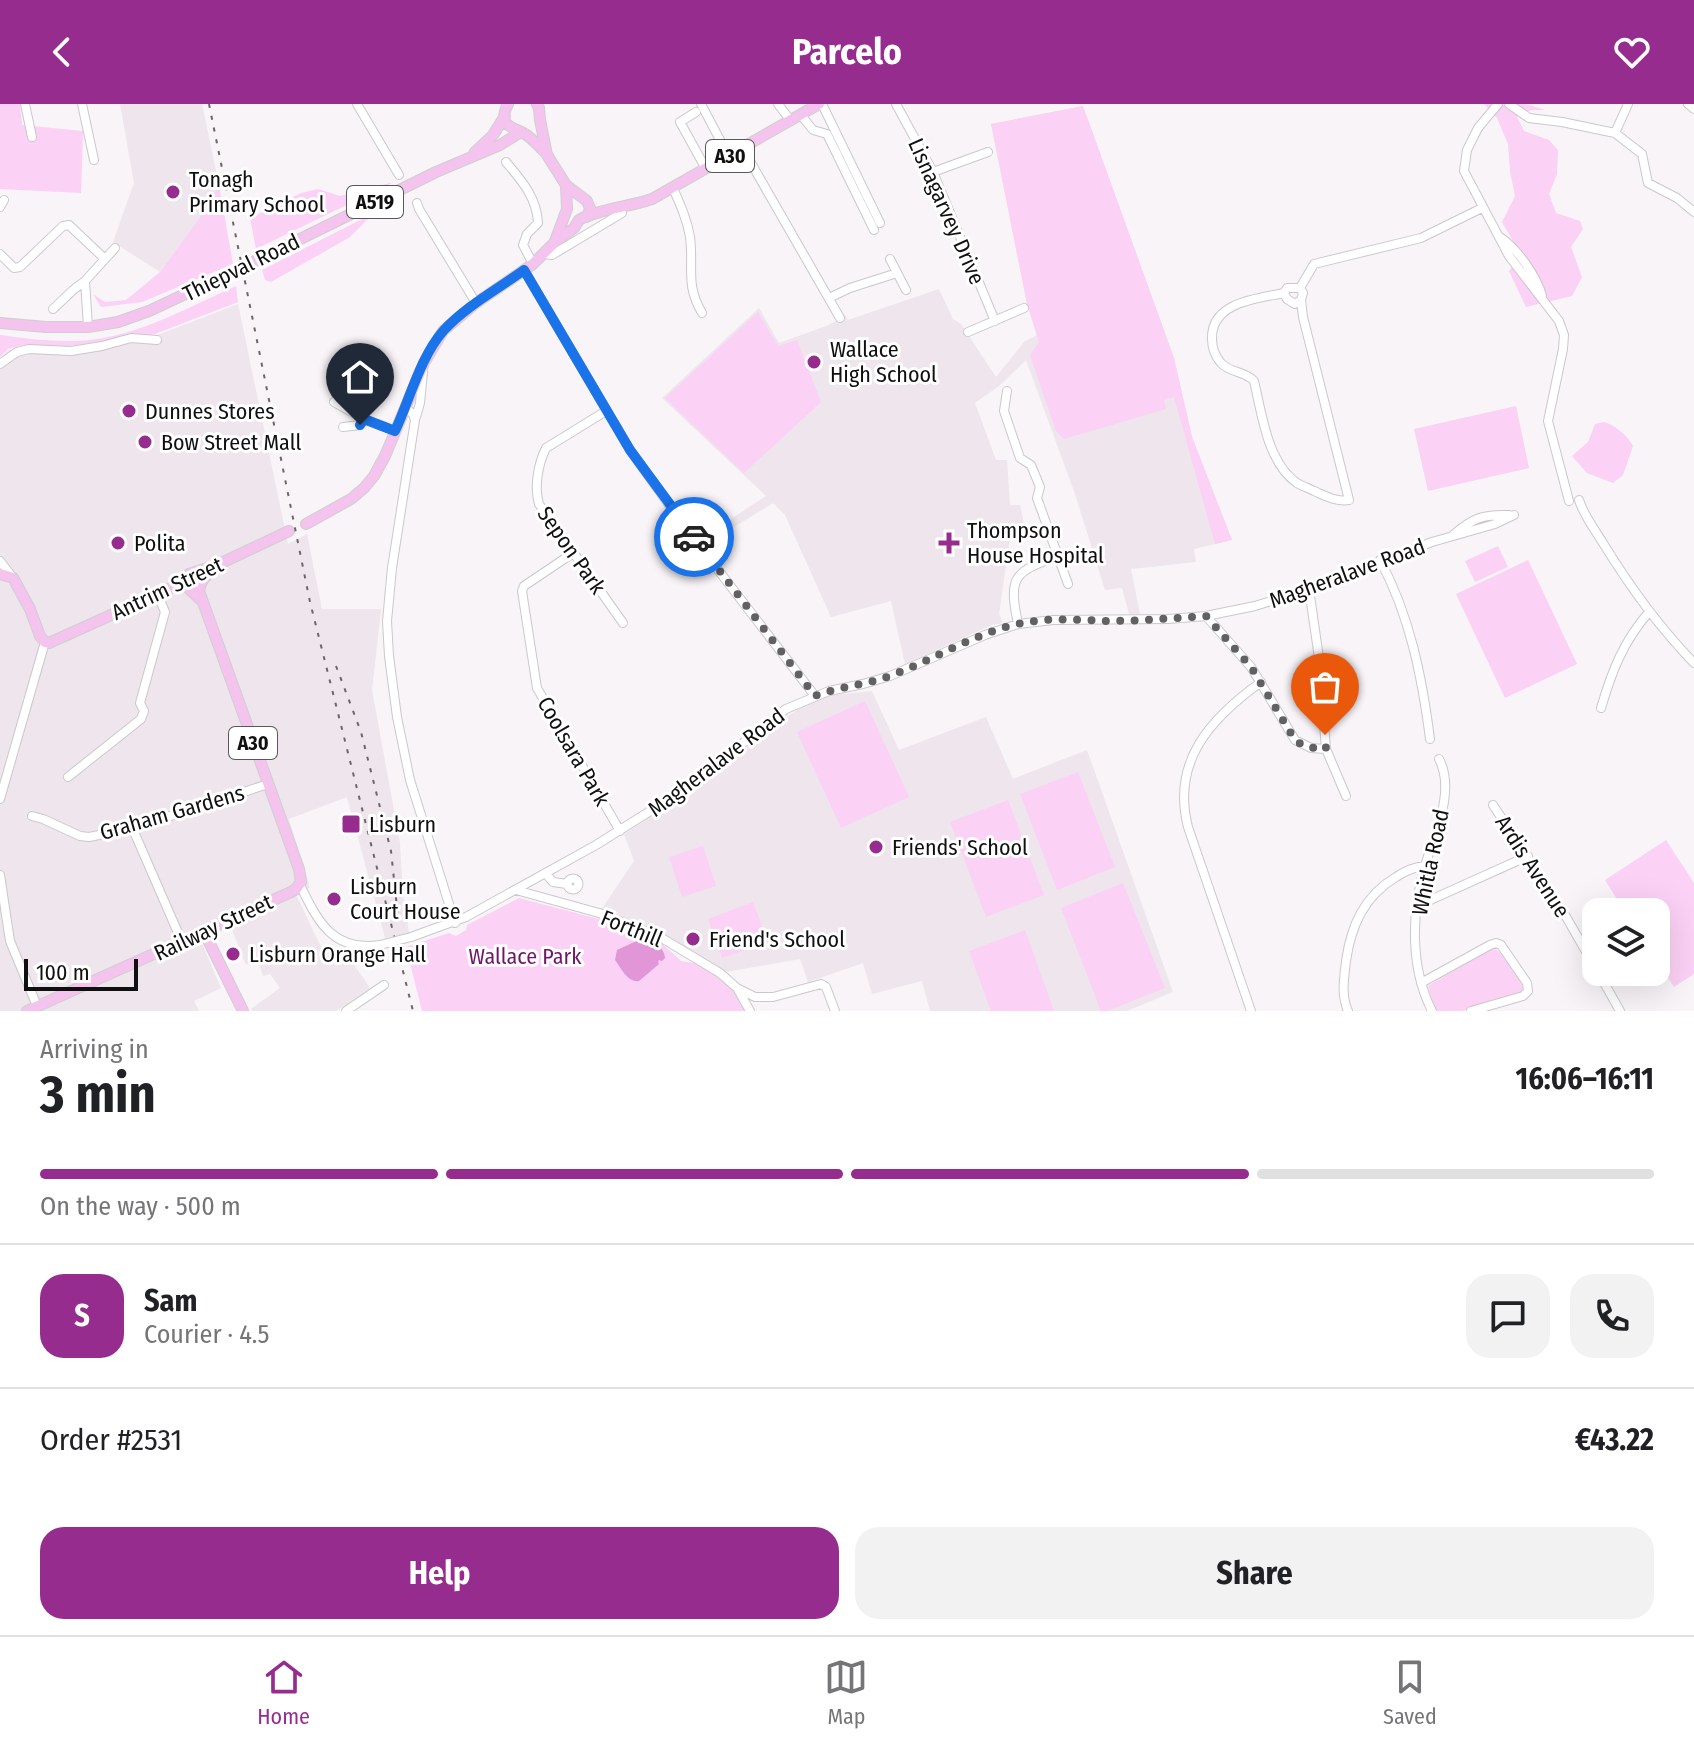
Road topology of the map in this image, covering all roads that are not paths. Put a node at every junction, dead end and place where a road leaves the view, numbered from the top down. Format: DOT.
graph roads {
  1 [pos="25,104"];
  2 [pos="82,104"];
  3 [pos="357,104"];
  4 [pos="778,104"];
  5 [pos="820,104"];
  6 [pos="896,104"];
  7 [pos="1498,104"];
  8 [pos="1509,104"];
  9 [pos="1628,104"];
  10 [pos="1688,104"];
  11 [pos="698,108"];
  12 [pos="505,109"];
  13 [pos="1694,109"];
  14 [pos="540,110"];
  15 [pos="801,115"];
  16 [pos="791,121"];
  17 [pos="522,132"];
  18 [pos="1615,133"];
  19 [pos="32,137"];
  20 [pos="743,149"];
  21 [pos="988,152"];
  22 [pos="547,155"];
  23 [pos="469,157"];
  24 [pos="729,157"];
  25 [pos="94,160"];
  26 [pos="506,162"];
  27 [pos="706,169"];
  28 [pos="933,172"];
  29 [pos="399,175"];
  30 [pos="566,185"];
  31 [pos="673,188"];
  32 [pos="583,198"];
  33 [pos="417,203"];
  34 [pos="567,207"];
  35 [pos="1482,208"];
  36 [pos="618,210"];
  37 [pos="1694,212"];
  38 [pos="582,219"];
  39 [pos="590,232"];
  40 [pos="555,242"];
  41 [pos="115,248"];
  42 [pos="0,254"];
  43 [pos="544,254"];
  44 [pos="105,259"];
  45 [pos="890,259"];
  46 [pos="529,267"];
  47 [pos="897,273"];
  48 [pos="85,281"];
  49 [pos="1300,288"];
  50 [pos="906,290"];
  51 [pos="1284,293"];
  52 [pos="829,298"];
  53 [pos="1301,300"];
  54 [pos="476,303"];
  55 [pos="1024,308"];
  56 [pos="53,309"];
  57 [pos="702,313"];
  58 [pos="840,318"];
  59 [pos="995,321"];
  60 [pos="0,323"];
  61 [pos="88,327"];
  62 [pos="968,332"];
  63 [pos="157,340"];
  64 [pos="424,363"];
  65 [pos="0,364"];
  66 [pos="994,397"];
  67 [pos="334,402"];
  68 [pos="406,408"];
  69 [pos="606,411"];
  70 [pos="364,419"];
  71 [pos="415,420"];
  72 [pos="343,427"];
  73 [pos="395,431"];
  74 [pos="306,524"];
  75 [pos="289,531"];
  76 [pos="1453,535"];
  77 [pos="573,553"];
  78 [pos="1058,556"];
  79 [pos="1380,560"];
  80 [pos="0,561"];
  81 [pos="217,565"];
  82 [pos="0,574"];
  83 [pos="13,578"];
  84 [pos="1068,584"];
  85 [pos="171,588"];
  86 [pos="1309,589"];
  87 [pos="157,593"];
  88 [pos="202,601"];
  89 [pos="1649,612"];
  90 [pos="1206,616"];
  91 [pos="623,623"];
  92 [pos="1018,624"];
  93 [pos="45,642"];
  94 [pos="1694,663"];
  95 [pos="1261,682"];
  96 [pos="815,696"];
  97 [pos="1601,708"];
  98 [pos="1430,739"];
  99 [pos="1326,749"];
  100 [pos="1439,759"];
  101 [pos="68,777"];
  102 [pos="268,784"];
  103 [pos="1346,796"];
  104 [pos="0,799"];
  105 [pos="1493,805"];
  106 [pos="32,816"];
  107 [pos="134,828"];
  108 [pos="620,831"];
  109 [pos="1528,856"];
  110 [pos="1425,866"];
  111 [pos="546,874"];
  112 [pos="0,875"];
  113 [pos="567,884"];
  114 [pos="299,886"];
  115 [pos="516,890"];
  116 [pos="1417,906"];
  117 [pos="455,923"];
  118 [pos="204,932"];
  119 [pos="182,942"];
  120 [pos="1582,944"];
  121 [pos="1421,983"];
  122 [pos="384,985"];
  123 [pos="1606,986"];
  124 [pos="737,988"];
  125 [pos="35,1009"];
  126 [pos="243,1011"];
  127 [pos="346,1011"];
  128 [pos="750,1011"];
  129 [pos="835,1011"];
  130 [pos="1251,1011"];
  131 [pos="1348,1011"];
  132 [pos="1432,1011"];
  133 [pos="1471,1011"];
  134 [pos="1620,1011"];
  1 -- 19 [label="street"];
  2 -- 25 [label="street"];
  3 -- 29 [label="street"];
  4 -- 16 [label="street"];
  5 -- 15 [label="main road, A30"];
  5 -- 15 [label="street"];
  6 -- 28 [label="street, Lisnagarvey Drive"];
  7 -- 35 [label="street"];
  8 -- 18 [label="street"];
  9 -- 18 [label="street"];
  10 -- 13 [label="street"];
  11 -- 24 [label="street"];
  11 -- 27 [label="street"];
  12 -- 17 [label="main road, A519"];
  12 -- 23 [label="main road, Thiepval Road / A519"];
  14 -- 17 [label="main road, A519"];
  14 -- 22 [label="main road, A30"];
  15 -- 16 [label="main road, A30"];
  16 -- 20 [label="main road, A30"];
  17 -- 22 [label="main road, A30"];
  17 -- 23 [label="main road, Thiepval Road / A519"];
  18 -- 37 [label="street"];
  20 -- 24 [label="main road, A30"];
  20 -- 52 [label="street"];
  21 -- 28 [label="street"];
  22 -- 30 [label="main road, A30"];
  23 -- 61 [label="main road, Thiepval Road / A519, bridge"];
  24 -- 27 [label="main road, A30"];
  26 -- 46 [label="street"];
  27 -- 31 [label="main road, A30"];
  28 -- 59 [label="street, Lisnagarvey Drive"];
  30 -- 32 [label="main road, A30"];
  30 -- 34 [label="main road, A30"];
  31 -- 36 [label="main road, A30"];
  31 -- 57 [label="street"];
  32 -- 34 [label="main road"];
  32 -- 36 [label="main road, A30"];
  32 -- 38 [label="main road"];
  33 -- 54 [label="street"];
  34 -- 38 [label="main road"];
  34 -- 40 [label="main road, A30"];
  35 -- 49 [label="street"];
  35 -- 89 [label="street"];
  36 -- 38 [label="main road, A30"];
  36 -- 39 [label="street"];
  38 -- 39 [label="street"];
  38 -- 40 [label="main road, A30"];
  39 -- 43 [label="street"];
  40 -- 43 [label="main road, A30"];
  41 -- 44 [label="street"];
  42 -- 44 [label="street"];
  43 -- 46 [label="main road, A30"];
  44 -- 48 [label="street"];
  45 -- 47 [label="street"];
  46 -- 54 [label="main road, A30"];
  46 -- 69 [label="street"];
  47 -- 50 [label="street"];
  47 -- 52 [label="street"];
  48 -- 56 [label="street"];
  48 -- 61 [label="street"];
  49 -- 51 [label="street"];
  49 -- 53 [label="street"];
  51 -- 53 [label="street"];
  51 -- 53 [label="street"];
  52 -- 58 [label="street"];
  54 -- 64 [label="main road, A30"];
  55 -- 59 [label="street"];
  59 -- 62 [label="street"];
  60 -- 61 [label="main road, Thiepval Road / A519"];
  63 -- 65 [label="street"];
  64 -- 68 [label="main road, A30"];
  64 -- 71 [label="street"];
  66 -- 78 [label="street"];
  67 -- 70 [label="street"];
  68 -- 71 [label="street"];
  68 -- 73 [label="main road, A30"];
  69 -- 77 [label="street, Sepon Park"];
  69 -- 96 [label="street"];
  70 -- 72 [label="street"];
  70 -- 73 [label="street"];
  71 -- 117 [label="street"];
  73 -- 74 [label="main road, A30"];
  75 -- 81 [label="main road, Antrim Street"];
  76 -- 76 [label="street, Magheralave Road"];
  76 -- 79 [label="street, Magheralave Road"];
  77 -- 91 [label="street, Sepon Park"];
  77 -- 108 [label="street, Coolsara Park"];
  78 -- 84 [label="street"];
  78 -- 92 [label="street"];
  79 -- 86 [label="street, Magheralave Road"];
  79 -- 98 [label="street"];
  80 -- 83 [label="street"];
  81 -- 85 [label="main road, Antrim Street"];
  81 -- 88 [label="main road"];
  82 -- 83 [label="main road"];
  83 -- 93 [label="main road"];
  85 -- 87 [label="main road, Antrim Street"];
  85 -- 88 [label="main road"];
  86 -- 90 [label="street, Magheralave Road"];
  86 -- 99 [label="street"];
  87 -- 93 [label="main road, Antrim Street"];
  87 -- 101 [label="street"];
  88 -- 102 [label="main road, A30"];
  89 -- 94 [label="street"];
  89 -- 97 [label="street"];
  90 -- 92 [label="street, Magheralave Road"];
  90 -- 95 [label="street"];
  92 -- 96 [label="street, Magheralave Road"];
  93 -- 104 [label="street"];
  95 -- 99 [label="street"];
  95 -- 130 [label="street"];
  96 -- 108 [label="street, Magheralave Road"];
  99 -- 103 [label="street"];
  100 -- 110 [label="street, Whitla Road"];
  102 -- 107 [label="street, Graham Gardens"];
  102 -- 114 [label="main road, A30"];
  105 -- 109 [label="street, Ardis Avenue"];
  106 -- 107 [label="street, Graham Gardens"];
  107 -- 119 [label="street"];
  108 -- 111 [label="street, Magheralave Road"];
  109 -- 116 [label="street"];
  109 -- 120 [label="street, Ardis Avenue"];
  110 -- 116 [label="street, Whitla Road"];
  110 -- 131 [label="street"];
  111 -- 113 [label="street"];
  111 -- 115 [label="street, Magheralave Road"];
  112 -- 125 [label="street"];
  114 -- 117 [label="street, Magheralave Road, bridge"];
  114 -- 118 [label="main road, Railway Street"];
  115 -- 117 [label="street, Magheralave Road"];
  115 -- 124 [label="street, Forthill"];
  116 -- 121 [label="street, Whitla Road"];
  118 -- 119 [label="main road, Railway Street"];
  118 -- 126 [label="main road"];
  119 -- 125 [label="main road, Railway Street"];
  121 -- 132 [label="street, Whitla Road"];
  121 -- 133 [label="street"];
  122 -- 127 [label="street"];
  123 -- 134 [label="street, Ardis Avenue"];
  124 -- 128 [label="street, Forthill"];
  124 -- 129 [label="street, Forthill"];
}
